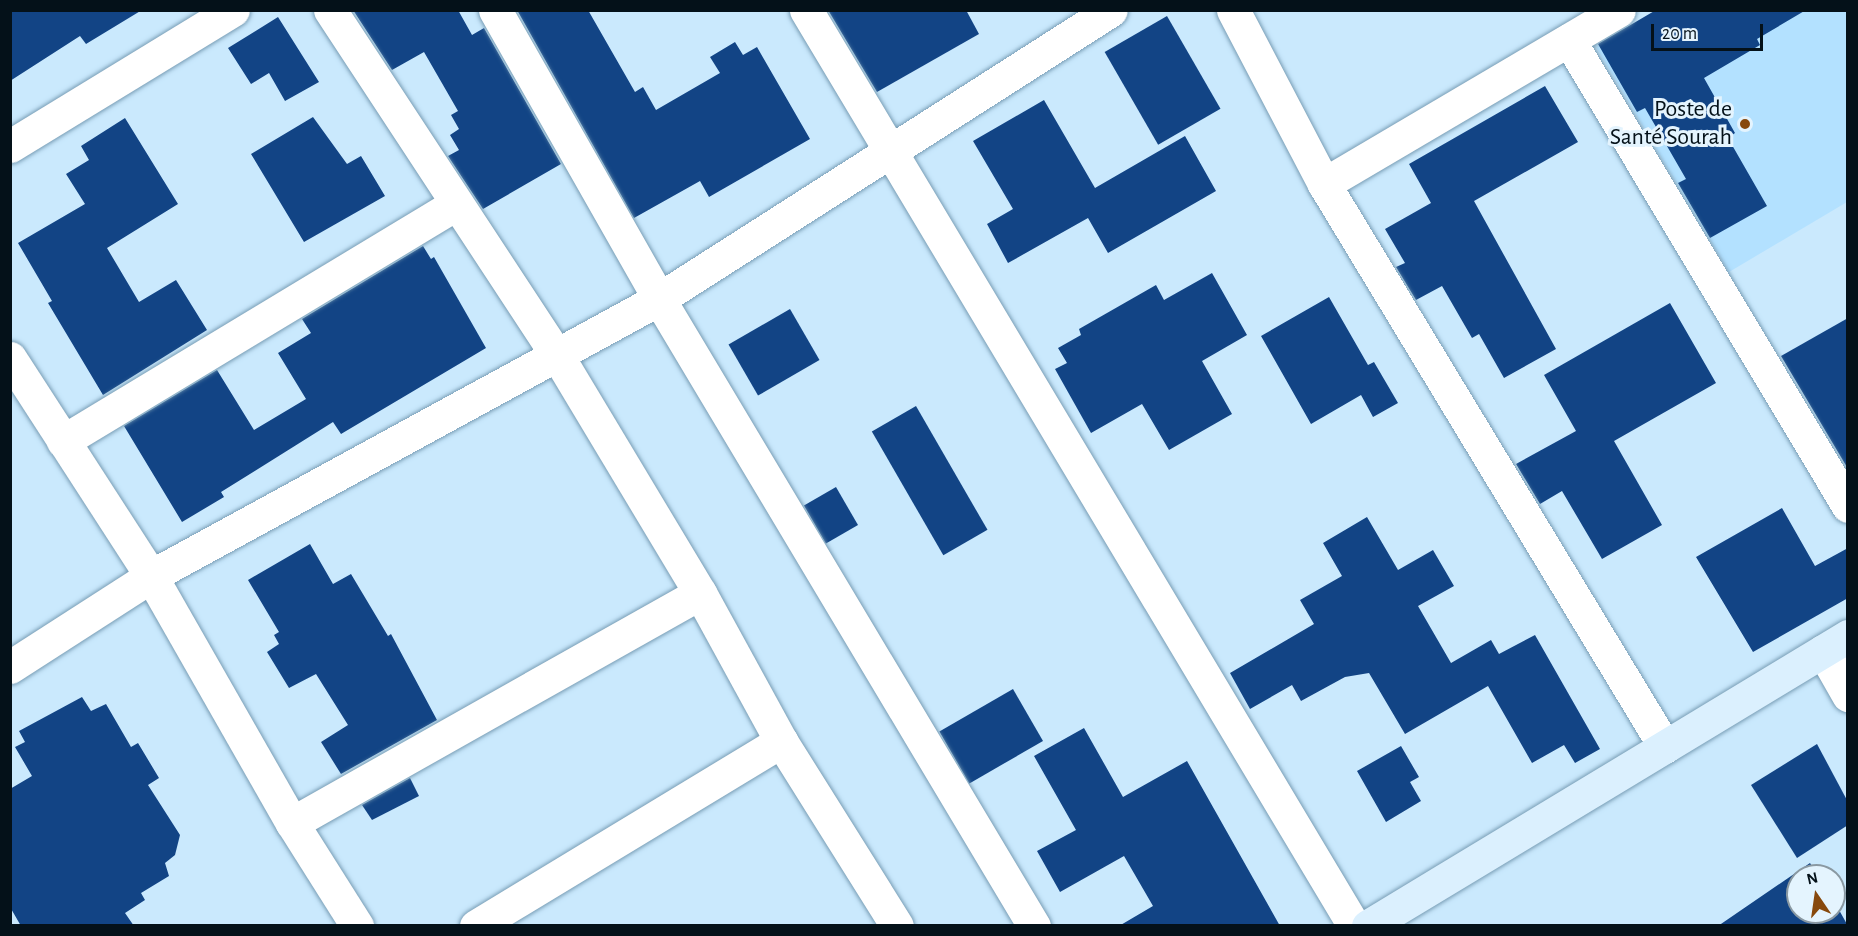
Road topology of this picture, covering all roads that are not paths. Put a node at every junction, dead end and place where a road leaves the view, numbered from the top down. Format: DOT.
graph roads {
  1 [pos="233,10"];
  2 [pos="330,10"];
  3 [pos="495,10"];
  4 [pos="806,10"];
  5 [pos="1111,10"];
  6 [pos="1233,10"];
  7 [pos="1612,12"];
  8 [pos="1569,39"];
  9 [pos="10,146"];
  10 [pos="890,148"];
  11 [pos="1324,184"];
  12 [pos="456,204"];
  13 [pos="659,299"];
  14 [pos="557,355"];
  15 [pos="10,358"];
  16 [pos="63,441"];
  17 [pos="1848,506"];
  18 [pos="152,576"];
  19 [pos="700,593"];
  20 [pos="1835,644"];
  21 [pos="10,667"];
  22 [pos="1848,695"];
  23 [pos="781,741"];
  24 [pos="1665,747"];
  25 [pos="292,823"];
  26 [pos="357,926"];
  27 [pos="476,926"];
  28 [pos="897,926"];
  29 [pos="1034,926"];
  30 [pos="1354,926"];
  31 [pos="1368,926"];
  1 -- 9 [label="street"];
  2 -- 12 [label="street"];
  3 -- 13 [label="street"];
  4 -- 10 [label="street"];
  5 -- 10 [label="street"];
  6 -- 11 [label="street"];
  7 -- 8 [label="street"];
  8 -- 11 [label="street"];
  8 -- 17 [label="street"];
  10 -- 13 [label="street"];
  10 -- 30 [label="street"];
  11 -- 24 [label="street"];
  12 -- 14 [label="street"];
  12 -- 16 [label="street"];
  13 -- 14 [label="street"];
  13 -- 29 [label="street"];
  14 -- 18 [label="street"];
  14 -- 19 [label="street"];
  15 -- 16 [label="street"];
  16 -- 18 [label="street"];
  18 -- 21 [label="street"];
  18 -- 25 [label="street"];
  19 -- 23 [label="street"];
  19 -- 25 [label="street"];
  20 -- 22 [label="street"];
  20 -- 24 [label="street"];
  23 -- 27 [label="street"];
  23 -- 28 [label="street"];
  24 -- 31 [label="street"];
  25 -- 26 [label="street"];
}
